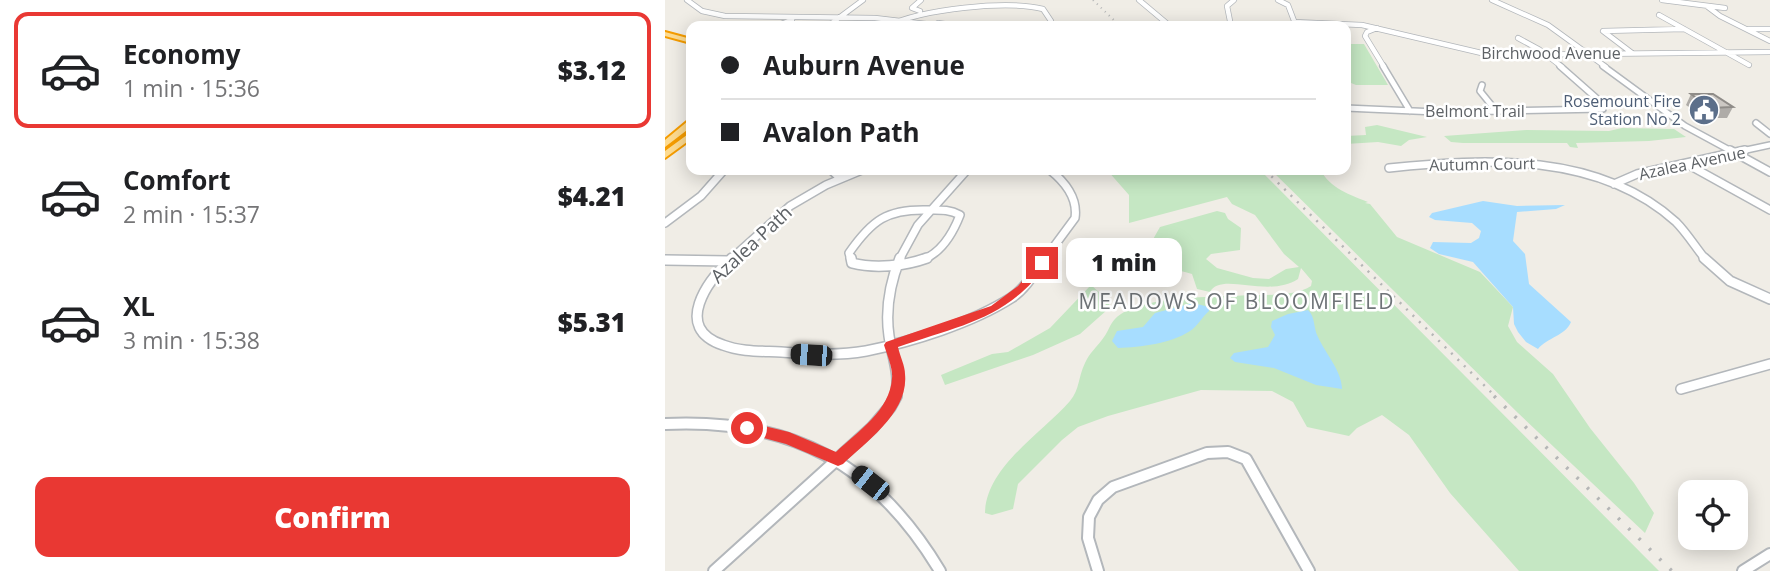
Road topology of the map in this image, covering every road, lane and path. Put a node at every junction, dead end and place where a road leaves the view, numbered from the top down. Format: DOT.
graph roads {
  1 [pos="687,0"];
  2 [pos="863,0"];
  3 [pos="921,0"];
  4 [pos="1139,0"];
  5 [pos="1234,0"];
  6 [pos="1278,0"];
  7 [pos="1492,0"];
  8 [pos="1662,0"];
  9 [pos="1708,7"];
  10 [pos="1725,8"];
  11 [pos="922,11"];
  12 [pos="1659,15"];
  13 [pos="797,17"];
  14 [pos="841,17"];
  15 [pos="902,19"];
  16 [pos="793,21"];
  17 [pos="835,21"];
  18 [pos="898,21"];
  19 [pos="914,21"];
  20 [pos="918,21"];
  21 [pos="1051,21"];
  22 [pos="1164,21"];
  23 [pos="1230,21"];
  24 [pos="1294,21"];
  25 [pos="1351,24"];
  26 [pos="1377,27"];
  27 [pos="665,28"];
  28 [pos="1684,29"];
  29 [pos="1745,29"];
  30 [pos="1770,29"];
  31 [pos="665,34"];
  32 [pos="686,34"];
  33 [pos="1518,38"];
  34 [pos="686,40"];
  35 [pos="1770,41"];
  36 [pos="1726,52"];
  37 [pos="1770,52"];
  38 [pos="1632,53"];
  39 [pos="1544,54"];
  40 [pos="1588,54"];
  41 [pos="1749,65"];
  42 [pos="1482,85"];
  43 [pos="1351,108"];
  44 [pos="1411,111"];
  45 [pos="1497,112"];
  46 [pos="1756,123"];
  47 [pos="686,128"];
  48 [pos="1770,134"];
  49 [pos="686,139"];
  50 [pos="665,144"];
  51 [pos="1770,145"];
  52 [pos="1735,154"];
  53 [pos="665,155"];
  54 [pos="1687,164"];
  55 [pos="1389,168"];
  56 [pos="1770,172"];
  57 [pos="720,175"];
  58 [pos="837,175"];
  59 [pos="848,175"];
  60 [pos="962,175"];
  61 [pos="1054,175"];
  62 [pos="840,178"];
  63 [pos="1614,184"];
  64 [pos="929,209"];
  65 [pos="1770,211"];
  66 [pos="665,223"];
  67 [pos="665,260"];
  68 [pos="728,261"];
  69 [pos="897,264"];
  70 [pos="1770,299"];
  71 [pos="891,345"];
  72 [pos="1770,364"];
  73 [pos="1681,389"];
  74 [pos="665,424"];
  75 [pos="838,459"];
  76 [pos="1770,554"];
  77 [pos="1744,570"];
  78 [pos="714,571"];
  79 [pos="940,571"];
  80 [pos="1098,571"];
  81 [pos="1309,571"];
  1 -- 13 [label="street"];
  2 -- 14 [label="street"];
  3 -- 11 [label="street"];
  4 -- 22 [label="street"];
  5 -- 23 [label="street"];
  6 -- 24 [label="street"];
  7 -- 40 [label="street"];
  8 -- 9 [label="street"];
  9 -- 10 [label="street"];
  9 -- 29 [label="street"];
  11 -- 15 [label="street"];
  11 -- 21 [label="street"];
  12 -- 28 [label="street"];
  13 -- 14 [label="street"];
  13 -- 16 [label="street"];
  14 -- 15 [label="street"];
  14 -- 17 [label="street"];
  15 -- 18 [label="street"];
  15 -- 19 [label="street"];
  15 -- 20 [label="street"];
  25 -- 26 [label="street, Birchwood Avenue"];
  26 -- 39 [label="street, Birchwood Avenue"];
  26 -- 44 [label="street"];
  27 -- 32 [label="highway"];
  28 -- 36 [label="street"];
  28 -- 38 [label="street"];
  29 -- 30 [label="street"];
  29 -- 35 [label="street"];
  31 -- 34 [label="highway"];
  33 -- 39 [label="street"];
  36 -- 37 [label="street, Birchwood Avenue"];
  36 -- 38 [label="street, Birchwood Avenue"];
  36 -- 41 [label="street"];
  38 -- 40 [label="street, Birchwood Avenue"];
  39 -- 40 [label="street, Birchwood Avenue"];
  39 -- 45 [label="street, Belmont Trail"];
  40 -- 52 [label="street"];
  42 -- 45 [label="street"];
  43 -- 44 [label="street, Belmont Trail"];
  44 -- 45 [label="street, Belmont Trail"];
  46 -- 48 [label="street, Azalea Avenue"];
  47 -- 50 [label="highway"];
  49 -- 53 [label="highway"];
  51 -- 52 [label="street, Azalea Avenue"];
  52 -- 54 [label="street, Azalea Avenue"];
  52 -- 56 [label="street"];
  54 -- 63 [label="street, Azalea Avenue"];
  54 -- 65 [label="street"];
  55 -- 63 [label="street, Autumn Court"];
  57 -- 66 [label="street"];
  58 -- 62 [label="street"];
  59 -- 62 [label="street, Azalea Path"];
  60 -- 64 [label="street"];
  61 -- 71 [label="street, Azalea Path"];
  62 -- 68 [label="street, Azalea Path"];
  63 -- 70 [label="street, Autumn Court"];
  64 -- 69 [label="street"];
  64 -- 69 [label="street"];
  64 -- 69 [label="street"];
  67 -- 68 [label="street"];
  68 -- 71 [label="street, Azalea Path"];
  69 -- 71 [label="street"];
  71 -- 75 [label="street"];
  72 -- 73 [label="street"];
  74 -- 75 [label="street"];
  75 -- 78 [label="street"];
  75 -- 79 [label="street"];
  76 -- 77 [label="street"];
  80 -- 81 [label="street"];
}
